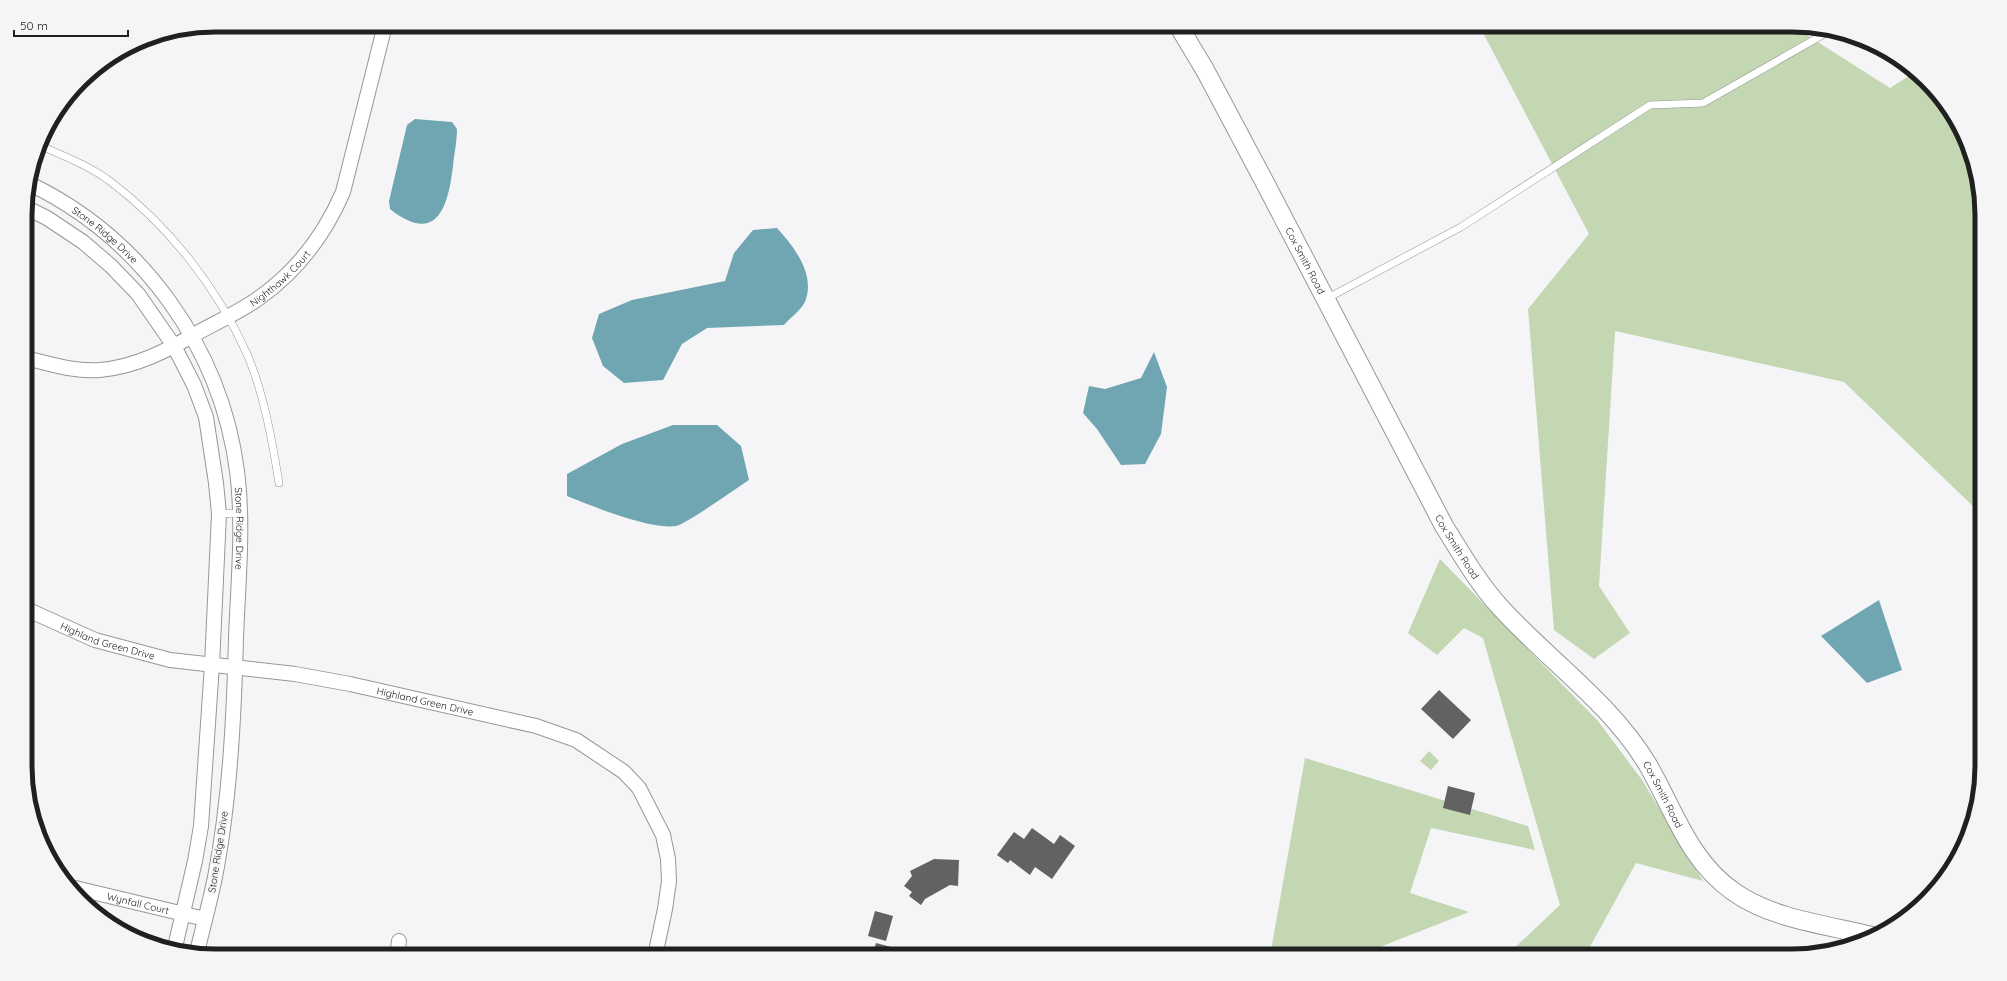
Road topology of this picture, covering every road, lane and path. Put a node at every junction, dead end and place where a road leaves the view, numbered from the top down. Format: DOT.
graph roads {
  1 [pos="383,32"];
  2 [pos="1182,32"];
  3 [pos="1822,35"];
  4 [pos="45,148"];
  5 [pos="35,186"];
  6 [pos="32,210"];
  7 [pos="1325,299"];
  8 [pos="228,316"];
  9 [pos="192,336"];
  10 [pos="174,346"];
  11 [pos="32,359"];
  12 [pos="279,483"];
  13 [pos="240,512"];
  14 [pos="219,514"];
  15 [pos="32,611"];
  16 [pos="212,665"];
  17 [pos="235,668"];
  18 [pos="80,889"];
  19 [pos="183,914"];
  20 [pos="205,919"];
  21 [pos="1864,934"];
  22 [pos="400,941"];
  23 [pos="176,944"];
  24 [pos="198,948"];
  25 [pos="398,949"];
  26 [pos="657,949"];
  1 -- 8 [label="street, Nighthawk Court"];
  2 -- 7 [label="street, Cox Smith Road"];
  3 -- 7 [label="lane"];
  4 -- 8 [label="lane"];
  5 -- 9 [label="street, Stone Ridge Drive"];
  6 -- 10 [label="street, Stone Ridge Drive"];
  7 -- 21 [label="street, Cox Smith Road"];
  8 -- 9 [label="street, Nighthawk Court"];
  8 -- 12 [label="lane"];
  9 -- 10 [label="street, Nighthawk Court"];
  9 -- 13 [label="street, Stone Ridge Drive"];
  10 -- 11 [label="street, Nighthawk Court"];
  10 -- 14 [label="street, Stone Ridge Drive"];
  13 -- 14 [label="lane"];
  13 -- 17 [label="street, Stone Ridge Drive"];
  14 -- 16 [label="street, Stone Ridge Drive"];
  15 -- 16 [label="street, Highland Green Drive"];
  16 -- 17 [label="street, Highland Green Drive"];
  16 -- 19 [label="street, Stone Ridge Drive"];
  17 -- 20 [label="street, Stone Ridge Drive"];
  17 -- 26 [label="street, Highland Green Drive"];
  18 -- 19 [label="street, Wynfall Court"];
  19 -- 20 [label="street, Wynfall Court"];
  19 -- 23 [label="street, Stone Ridge Drive"];
  20 -- 24 [label="street, Stone Ridge Drive"];
  22 -- 25 [label="street"];
}
